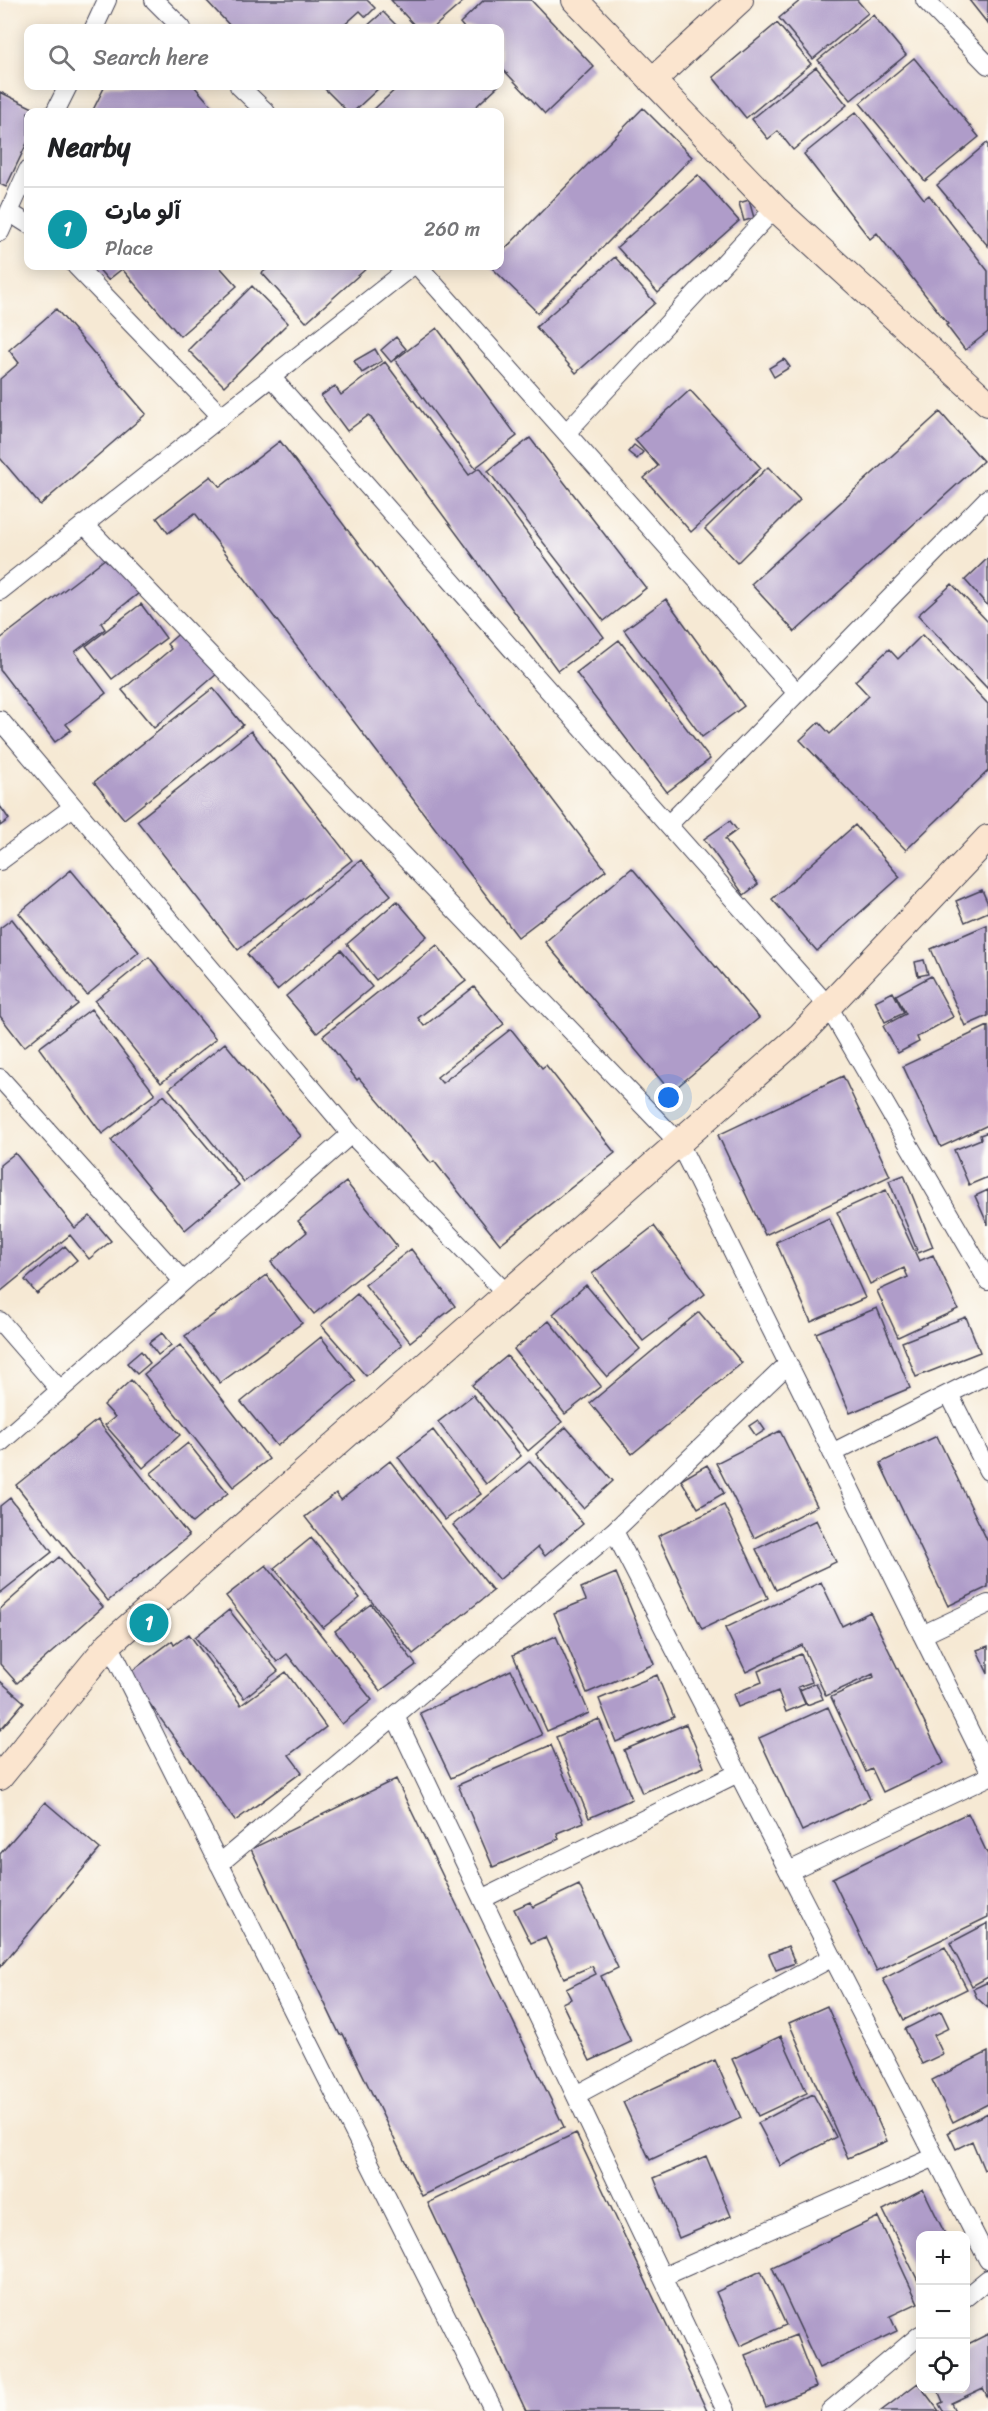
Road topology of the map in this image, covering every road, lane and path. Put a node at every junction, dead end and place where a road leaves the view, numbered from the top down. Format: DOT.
graph roads {
  1 [pos="107,0"];
  2 [pos="154,0"];
  3 [pos="575,0"];
  4 [pos="740,0"];
  5 [pos="925,0"];
  6 [pos="96,24"];
  7 [pos="178,24"];
  8 [pos="988,65"];
  9 [pos="652,81"];
  10 [pos="66,90"];
  11 [pos="243,90"];
  12 [pos="57,108"];
  13 [pos="262,108"];
  14 [pos="24,179"];
  15 [pos="775,208"];
  16 [pos="9,212"];
  17 [pos="24,221"];
  18 [pos="0,232"];
  19 [pos="80,270"];
  20 [pos="407,270"];
  21 [pos="422,270"];
  22 [pos="271,376"];
  23 [pos="988,403"];
  24 [pos="221,416"];
  25 [pos="566,433"];
  26 [pos="988,498"];
  27 [pos="84,524"];
  28 [pos="0,591"];
  29 [pos="797,693"];
  30 [pos="0,720"];
  31 [pos="73,807"];
  32 [pos="668,825"];
  33 [pos="987,841"];
  34 [pos="0,861"];
  35 [pos="828,1006"];
  36 [pos="0,1078"];
  37 [pos="351,1134"];
  38 [pos="679,1143"];
  39 [pos="183,1281"];
  40 [pos="988,1281"];
  41 [pos="507,1294"];
  42 [pos="0,1321"];
  43 [pos="788,1364"];
  44 [pos="988,1374"];
  45 [pos="60,1390"];
  46 [pos="949,1394"];
  47 [pos="0,1443"];
  48 [pos="832,1453"];
  49 [pos="988,1471"];
  50 [pos="614,1531"];
  51 [pos="988,1604"];
  52 [pos="922,1635"];
  53 [pos="109,1644"];
  54 [pos="395,1716"];
  55 [pos="988,1768"];
  56 [pos="738,1773"];
  57 [pos="0,1778"];
  58 [pos="988,1778"];
  59 [pos="219,1864"];
  60 [pos="789,1871"];
  61 [pos="482,1899"];
  62 [pos="833,1957"];
  63 [pos="576,2095"];
  64 [pos="935,2157"];
  65 [pos="988,2260"];
  66 [pos="662,2277"];
  67 [pos="988,2279"];
  68 [pos="970,2295"];
  69 [pos="916,2339"];
  70 [pos="494,2411"];
  71 [pos="726,2411"];
  72 [pos="830,2411"];
  1 -- 6 [label="street"];
  2 -- 7 [label="street"];
  3 -- 9 [label="street"];
  4 -- 9 [label="street"];
  5 -- 8 [label="street"];
  9 -- 15 [label="street"];
  10 -- 12 [label="street"];
  11 -- 13 [label="street"];
  14 -- 16 [label="street"];
  15 -- 23 [label="street"];
  15 -- 25 [label="street"];
  16 -- 17 [label="street"];
  16 -- 18 [label="street"];
  19 -- 24 [label="street"];
  20 -- 22 [label="street"];
  21 -- 25 [label="street"];
  22 -- 24 [label="street"];
  22 -- 32 [label="street"];
  24 -- 27 [label="street"];
  25 -- 29 [label="street"];
  26 -- 29 [label="street"];
  27 -- 28 [label="street"];
  27 -- 38 [label="street"];
  29 -- 32 [label="street"];
  30 -- 31 [label="street"];
  31 -- 34 [label="street"];
  31 -- 37 [label="street"];
  32 -- 35 [label="street"];
  33 -- 35 [label="street"];
  35 -- 38 [label="street"];
  35 -- 40 [label="street"];
  36 -- 39 [label="street"];
  37 -- 39 [label="street"];
  37 -- 41 [label="street"];
  38 -- 41 [label="street"];
  38 -- 43 [label="street"];
  39 -- 45 [label="street"];
  41 -- 53 [label="street"];
  42 -- 45 [label="street"];
  43 -- 48 [label="street"];
  43 -- 50 [label="street"];
  44 -- 46 [label="street"];
  45 -- 47 [label="street"];
  46 -- 48 [label="street"];
  46 -- 49 [label="street"];
  48 -- 52 [label="street"];
  50 -- 54 [label="street"];
  50 -- 56 [label="street"];
  51 -- 52 [label="street"];
  52 -- 55 [label="street"];
  53 -- 57 [label="street"];
  53 -- 59 [label="street"];
  54 -- 59 [label="street"];
  54 -- 61 [label="street"];
  56 -- 60 [label="street"];
  56 -- 61 [label="street"];
  58 -- 60 [label="street"];
  59 -- 70 [label="street"];
  60 -- 62 [label="street"];
  61 -- 63 [label="street"];
  62 -- 63 [label="street"];
  62 -- 64 [label="street"];
  63 -- 66 [label="street"];
  64 -- 65 [label="street"];
  64 -- 66 [label="street"];
  66 -- 71 [label="street"];
  67 -- 68 [label="street"];
  69 -- 72 [label="street"];
}
